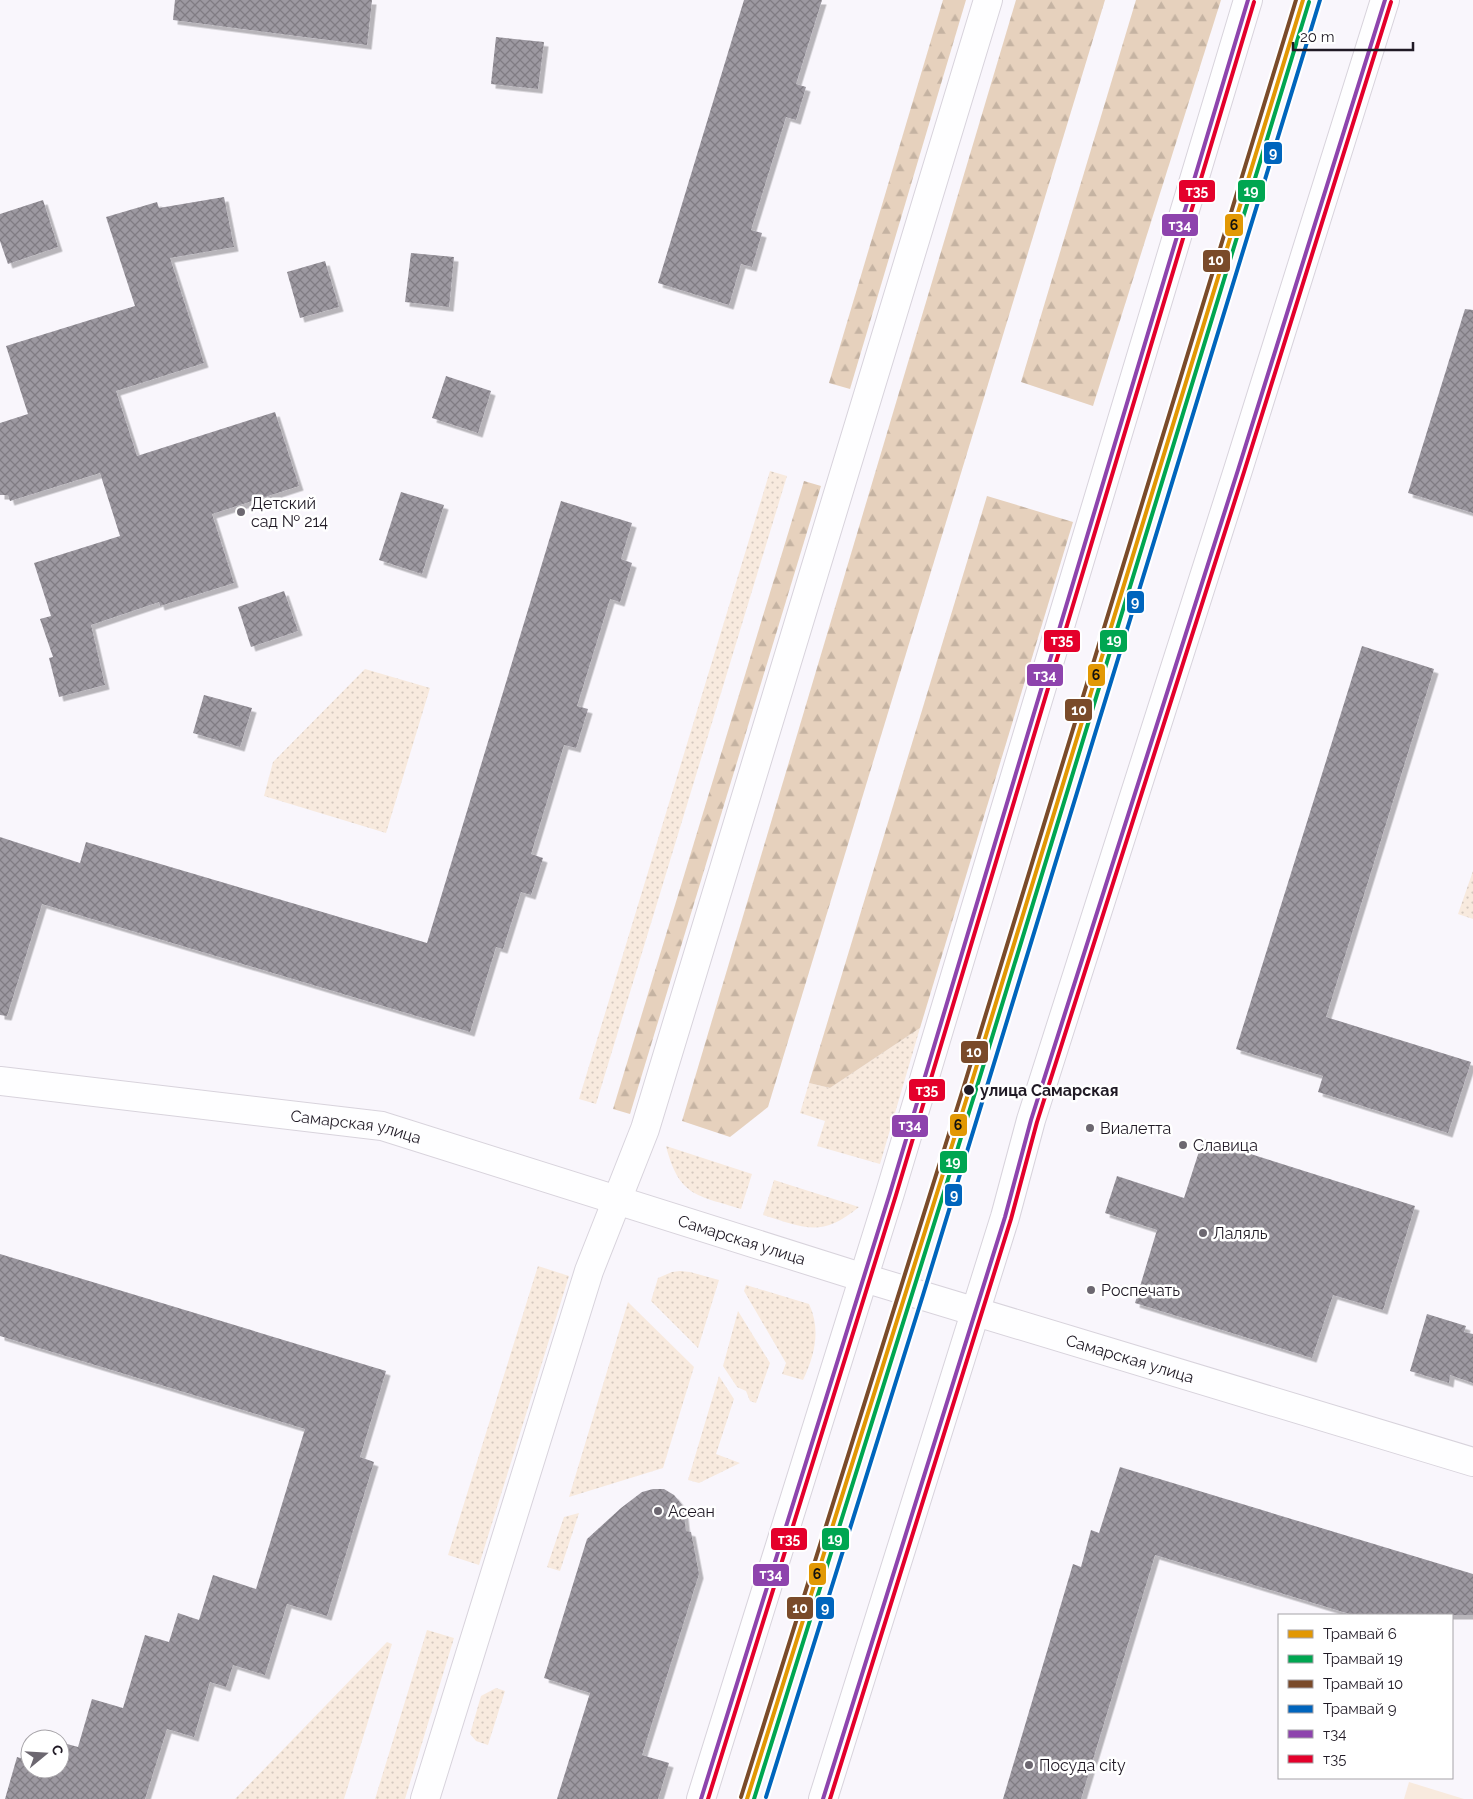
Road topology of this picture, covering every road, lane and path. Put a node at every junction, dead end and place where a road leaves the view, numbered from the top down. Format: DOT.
graph roads {
  1 [pos="988,0"];
  2 [pos="1248,0"];
  3 [pos="1385,0"];
  4 [pos="0,1081"];
  5 [pos="617,1200"];
  6 [pos="864,1278"];
  7 [pos="975,1311"];
  8 [pos="1473,1462"];
  9 [pos="425,1799"];
  10 [pos="701,1799"];
  11 [pos="823,1799"];
  1 -- 5 [label="main road"];
  2 -- 6 [label="main road"];
  3 -- 7 [label="main road"];
  4 -- 5 [label="main road, Самарская улица"];
  5 -- 6 [label="main road, Самарская улица"];
  5 -- 9 [label="main road"];
  6 -- 7 [label="main road, Самарская улица"];
  6 -- 10 [label="main road"];
  7 -- 8 [label="main road, Самарская улица"];
  7 -- 11 [label="main road"];
}
